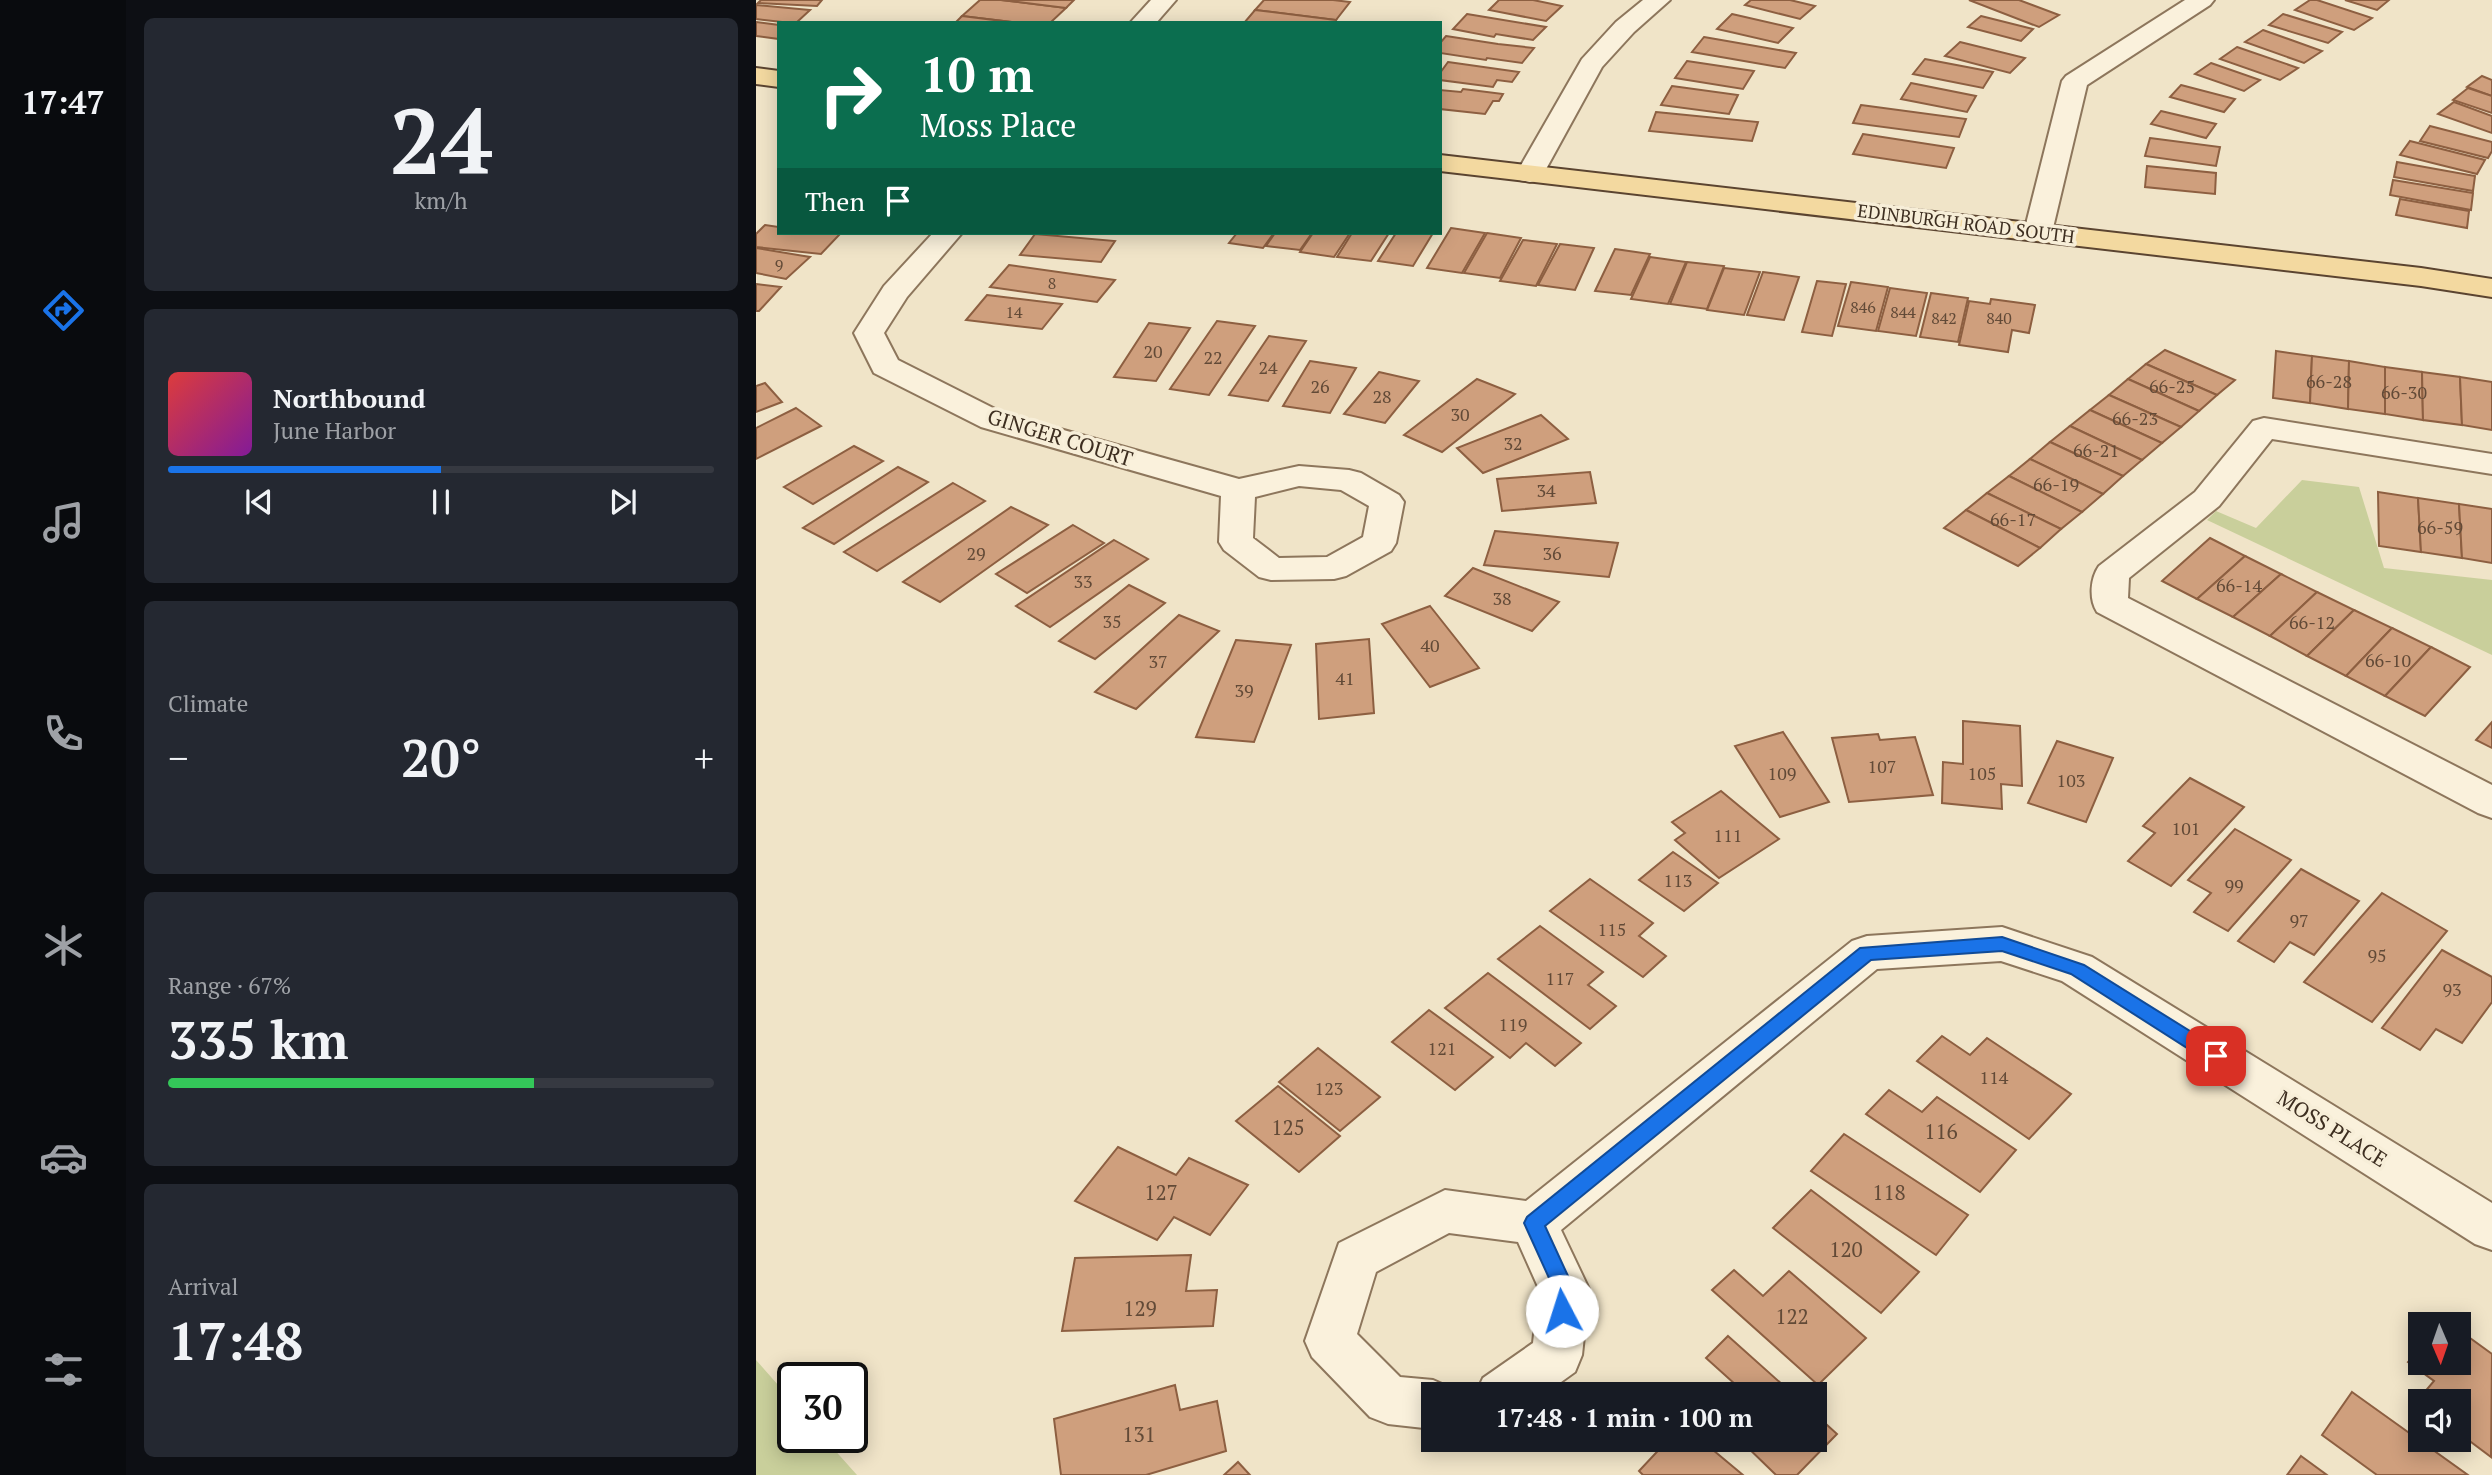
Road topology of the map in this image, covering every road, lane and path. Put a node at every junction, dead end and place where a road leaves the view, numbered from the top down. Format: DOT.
graph roads {
  1 [pos="1164,0"];
  2 [pos="1658,0"];
  3 [pos="2202,0"];
  4 [pos="1144,21"];
  5 [pos="756,76"];
  6 [pos="777,79"];
  7 [pos="1442,163"];
  8 [pos="1530,174"];
  9 [pos="2038,232"];
  10 [pos="946,235"];
  11 [pos="2492,288"];
  12 [pos="2492,464"];
  13 [pos="1238,490"];
  14 [pos="2492,803"];
  15 [pos="1534,1223"];
  16 [pos="2492,1229"];
  17 [pos="1519,1382"];
  18 [pos="1421,1404"];
  1 -- 4 [label="street"];
  2 -- 8 [label="street"];
  3 -- 9 [label="street"];
  5 -- 6 [label="main road"];
  7 -- 8 [label="main road, EDINBURGH ROAD SOUTH"];
  8 -- 9 [label="main road, EDINBURGH ROAD SOUTH"];
  9 -- 11 [label="main road, EDINBURGH ROAD SOUTH"];
  10 -- 13 [label="street, GINGER COURT"];
  12 -- 14 [label="street"];
  15 -- 16 [label="street, MOSS PLACE"];
  15 -- 17 [label="street"];
  15 -- 18 [label="street"];
}
